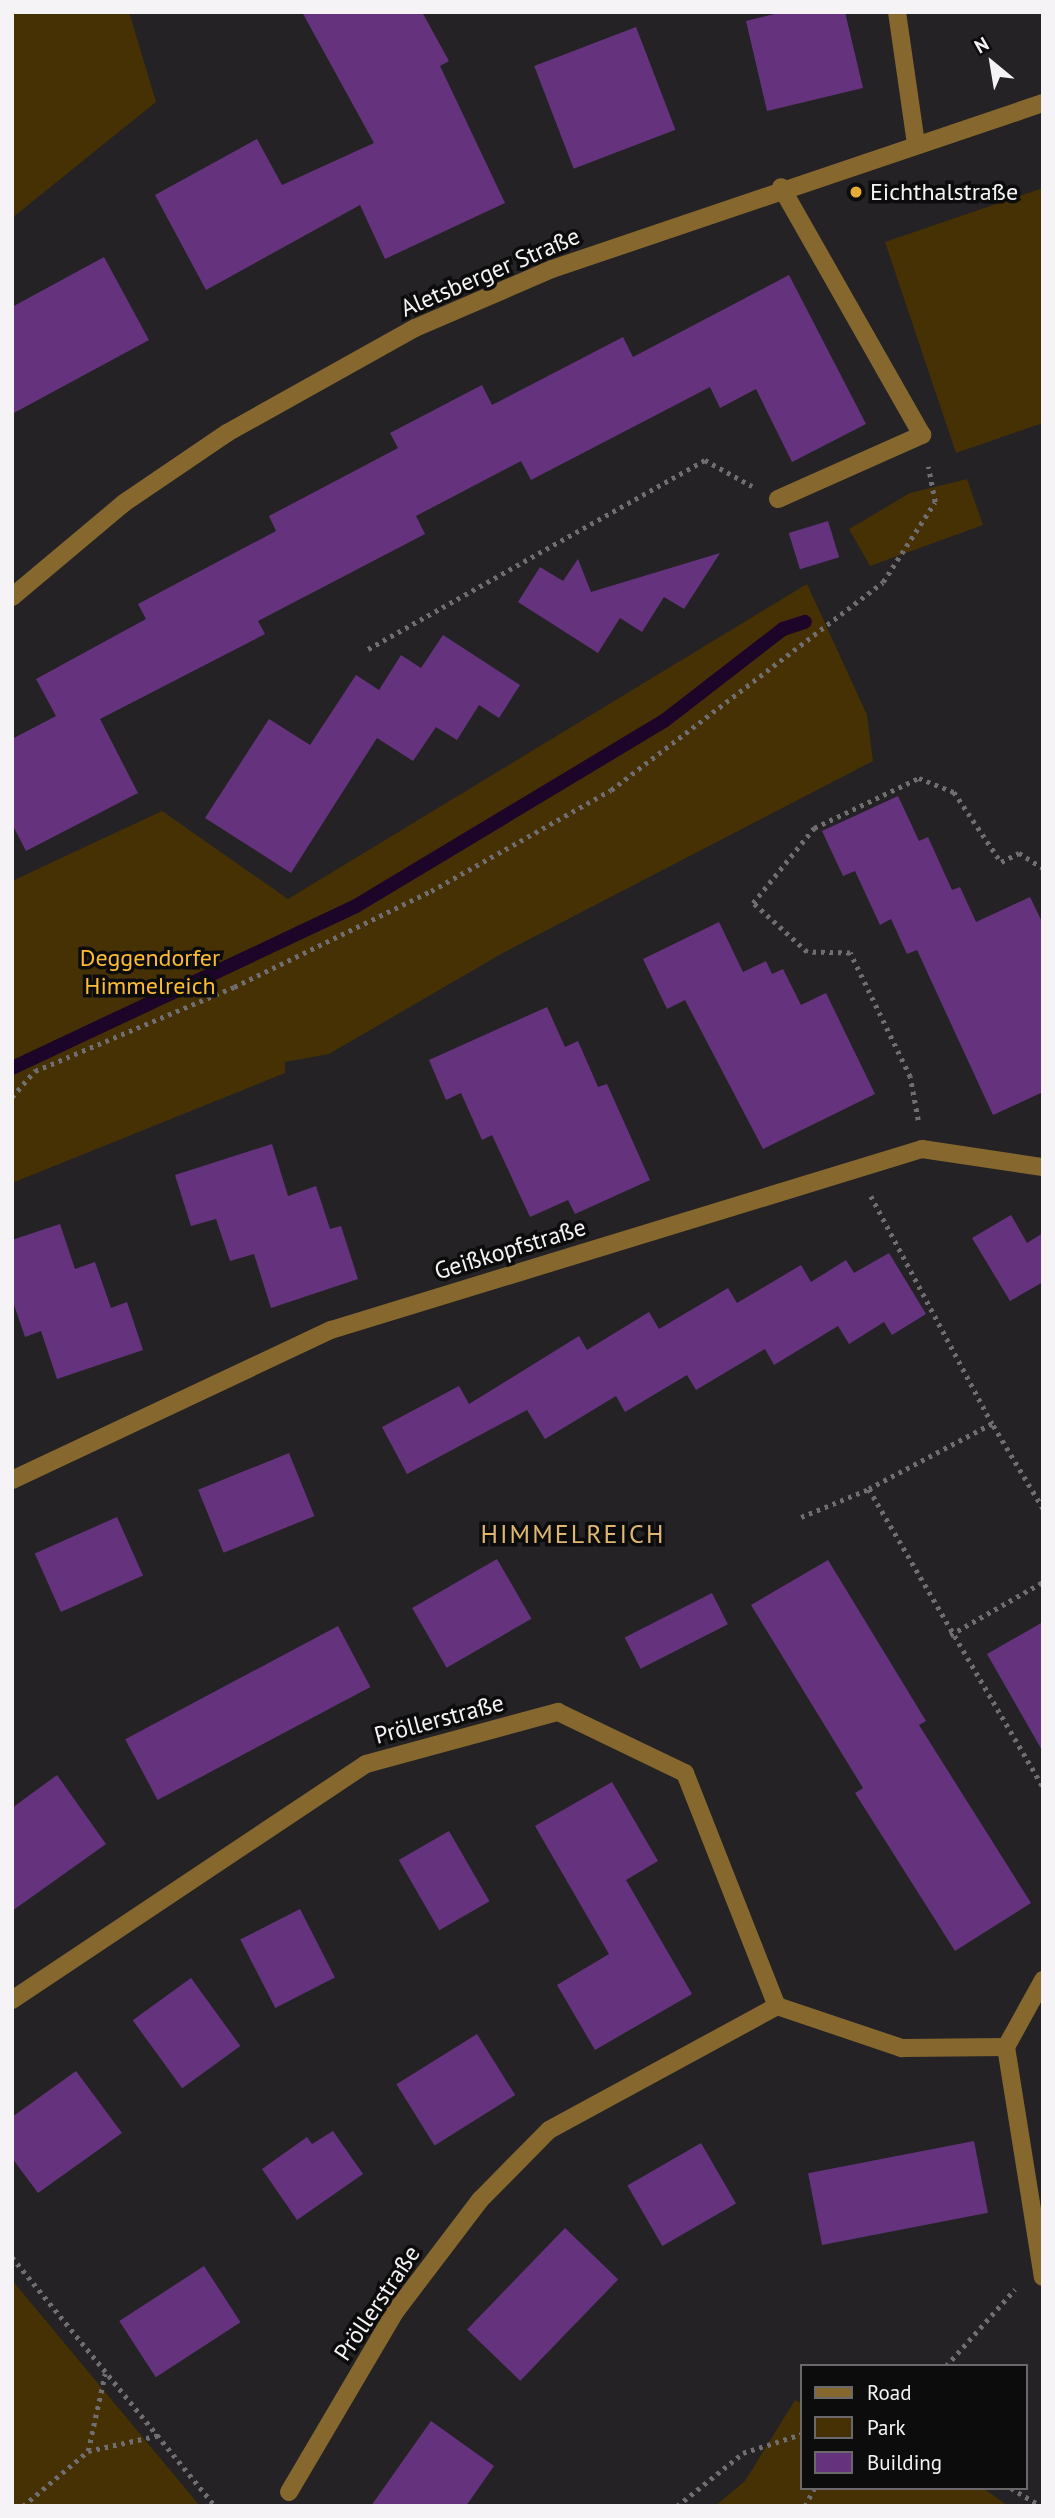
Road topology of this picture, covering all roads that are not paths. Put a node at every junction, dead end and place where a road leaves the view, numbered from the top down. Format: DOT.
graph roads {
  1 [pos="897,12"];
  2 [pos="1043,103"];
  3 [pos="916,144"];
  4 [pos="781,187"];
  5 [pos="778,499"];
  6 [pos="12,597"];
  7 [pos="1043,1167"];
  8 [pos="12,1480"];
  9 [pos="1043,1980"];
  10 [pos="12,2000"];
  11 [pos="777,2006"];
  12 [pos="1006,2047"];
  13 [pos="1042,2269"];
  14 [pos="289,2492"];
  1 -- 3 [label="street"];
  2 -- 3 [label="street, Aletsberger Straße"];
  3 -- 4 [label="street, Aletsberger Straße"];
  4 -- 5 [label="street"];
  4 -- 6 [label="street, Aletsberger Straße"];
  7 -- 8 [label="street, Geißkopfstraße"];
  9 -- 12 [label="street"];
  10 -- 11 [label="street, Pröllerstraße"];
  11 -- 12 [label="street"];
  11 -- 14 [label="street, Pröllerstraße"];
  12 -- 13 [label="street"];
}
